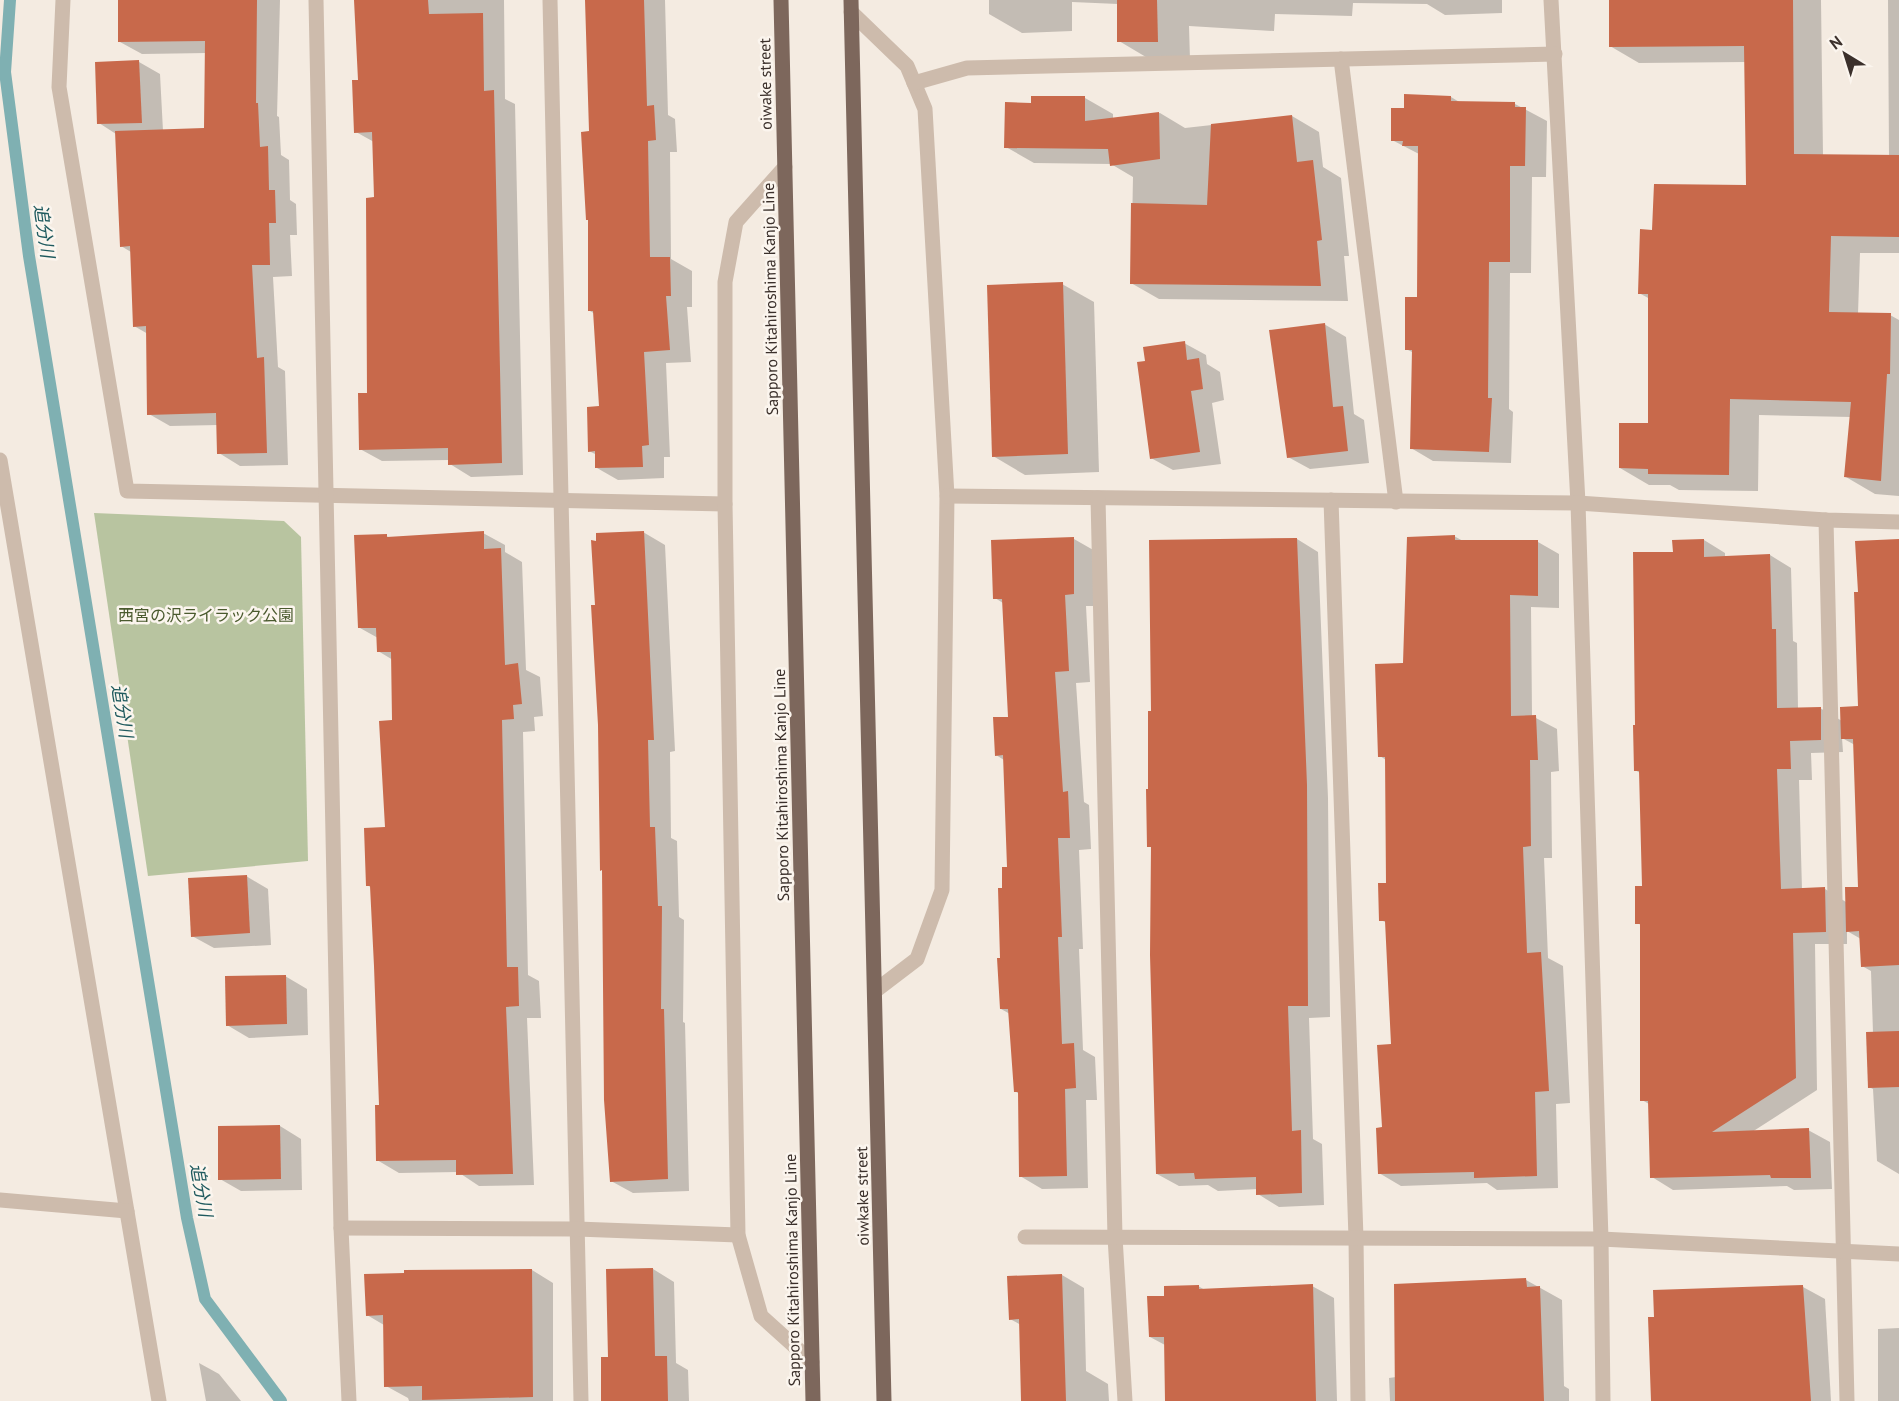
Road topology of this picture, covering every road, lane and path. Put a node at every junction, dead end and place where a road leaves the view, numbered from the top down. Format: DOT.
graph roads {
  1 [pos="63,0"];
  2 [pos="316,0"];
  3 [pos="550,0"];
  4 [pos="781,0"];
  5 [pos="1551,0"];
  6 [pos="851,6"];
  7 [pos="1555,54"];
  8 [pos="1341,59"];
  9 [pos="914,83"];
  10 [pos="785,167"];
  11 [pos="0,460"];
  12 [pos="947,496"];
  13 [pos="324,498"];
  14 [pos="1098,498"];
  15 [pos="1330,500"];
  16 [pos="561,502"];
  17 [pos="1396,502"];
  18 [pos="1578,503"];
  19 [pos="725,504"];
  20 [pos="1826,520"];
  21 [pos="1899,522"];
  22 [pos="874,991"];
  23 [pos="0,1200"];
  24 [pos="127,1211"];
  25 [pos="341,1228"];
  26 [pos="578,1229"];
  27 [pos="738,1235"];
  28 [pos="1025,1237"];
  29 [pos="1115,1238"];
  30 [pos="1356,1238"];
  31 [pos="1600,1239"];
  32 [pos="1844,1252"];
  33 [pos="1899,1254"];
  34 [pos="812,1362"];
  35 [pos="159,1401"];
  36 [pos="349,1401"];
  37 [pos="581,1401"];
  38 [pos="813,1401"];
  39 [pos="884,1401"];
  40 [pos="1125,1401"];
  41 [pos="1358,1401"];
  42 [pos="1603,1401"];
  43 [pos="1847,1401"];
  1 -- 13 [label="street"];
  2 -- 13 [label="street"];
  3 -- 16 [label="street"];
  4 -- 10 [label="main road, oiwake street"];
  5 -- 7 [label="street"];
  6 -- 9 [label="street"];
  6 -- 22 [label="main road"];
  7 -- 8 [label="street"];
  7 -- 18 [label="street"];
  8 -- 9 [label="street"];
  8 -- 17 [label="street"];
  9 -- 12 [label="street"];
  10 -- 19 [label="street"];
  10 -- 34 [label="main road, Sapporo Kitahiroshima Kanjo Line"];
  11 -- 24 [label="street"];
  12 -- 14 [label="street"];
  12 -- 22 [label="street"];
  13 -- 16 [label="street"];
  13 -- 25 [label="street"];
  14 -- 15 [label="street"];
  14 -- 29 [label="street"];
  15 -- 17 [label="street"];
  15 -- 30 [label="street"];
  16 -- 19 [label="street"];
  16 -- 26 [label="street"];
  17 -- 18 [label="street"];
  18 -- 20 [label="street"];
  18 -- 31 [label="street"];
  19 -- 27 [label="street"];
  20 -- 21 [label="street"];
  20 -- 32 [label="street"];
  22 -- 39 [label="main road, oiwkake street"];
  23 -- 24 [label="street"];
  24 -- 35 [label="street"];
  25 -- 26 [label="street"];
  25 -- 36 [label="street"];
  26 -- 27 [label="street"];
  26 -- 37 [label="street"];
  27 -- 34 [label="street"];
  28 -- 29 [label="street"];
  29 -- 30 [label="street"];
  29 -- 40 [label="street"];
  30 -- 31 [label="street"];
  30 -- 41 [label="street"];
  31 -- 32 [label="street"];
  31 -- 42 [label="street"];
  32 -- 33 [label="street"];
  32 -- 43 [label="street"];
  34 -- 38 [label="main road, Sapporo Kitahiroshima Kanjo Line"];
}
